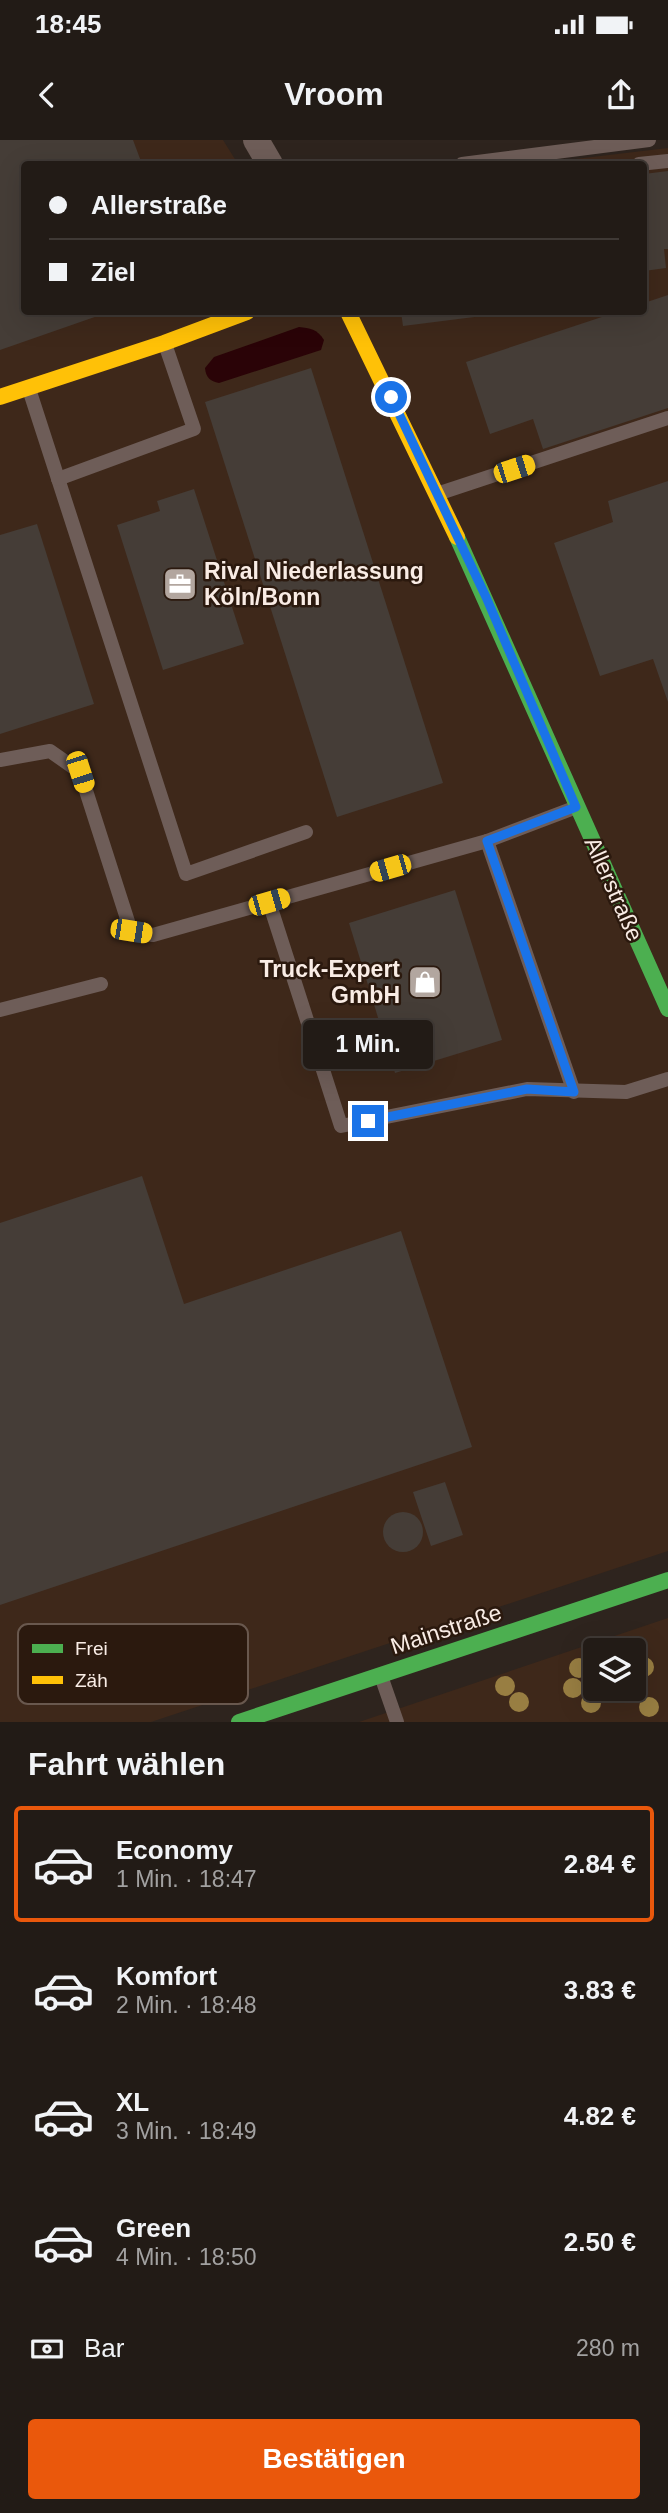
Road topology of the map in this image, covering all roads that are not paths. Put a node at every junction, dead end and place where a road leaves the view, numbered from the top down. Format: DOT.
graph roads {
  1 [pos="256,140"];
  2 [pos="649,140"];
  3 [pos="268,161"];
  4 [pos="485,161"];
  5 [pos="668,161"];
  6 [pos="647,163"];
  7 [pos="239,315"];
  8 [pos="350,315"];
  9 [pos="164,343"];
  10 [pos="28,387"];
  11 [pos="0,397"];
  12 [pos="668,418"];
  13 [pos="58,479"];
  14 [pos="439,493"];
  15 [pos="0,760"];
  16 [pos="576,807"];
  17 [pos="306,832"];
  18 [pos="487,841"];
  19 [pos="269,902"];
  20 [pos="101,984"];
  21 [pos="666,1002"];
  22 [pos="0,1010"];
  23 [pos="668,1079"];
  24 [pos="574,1092"];
  25 [pos="668,1580"];
  26 [pos="381,1674"];
  27 [pos="239,1722"];
  28 [pos="397,1722"];
  1 -- 3 [label="street"];
  2 -- 4 [label="lane"];
  5 -- 6 [label="lane"];
  7 -- 9 [label="street"];
  8 -- 14 [label="street, Allerstraße"];
  9 -- 10 [label="street"];
  9 -- 13 [label="lane"];
  10 -- 11 [label="street"];
  10 -- 13 [label="lane"];
  12 -- 14 [label="lane"];
  13 -- 17 [label="lane"];
  14 -- 16 [label="street, Allerstraße"];
  15 -- 19 [label="lane"];
  16 -- 18 [label="lane"];
  16 -- 21 [label="street, Allerstraße"];
  18 -- 19 [label="lane"];
  18 -- 24 [label="lane"];
  19 -- 24 [label="lane"];
  20 -- 22 [label="lane"];
  23 -- 24 [label="lane"];
  25 -- 26 [label="street, Mainstraße"];
  26 -- 27 [label="street, Mainstraße"];
  26 -- 28 [label="lane"];
}
